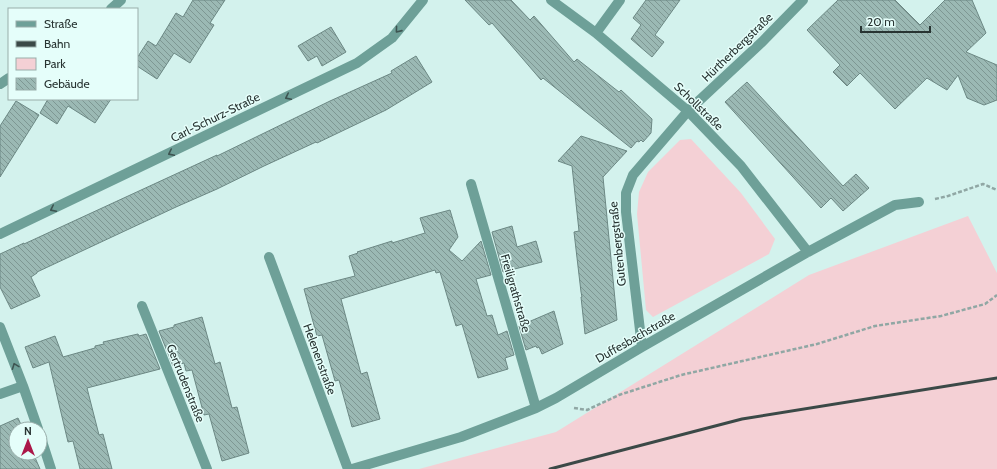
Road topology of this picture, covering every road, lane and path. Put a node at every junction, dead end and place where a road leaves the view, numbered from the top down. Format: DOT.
graph roads {
  1 [pos="121,0"];
  2 [pos="423,0"];
  3 [pos="551,0"];
  4 [pos="620,0"];
  5 [pos="803,0"];
  6 [pos="112,8"];
  7 [pos="596,33"];
  8 [pos="688,112"];
  9 [pos="471,184"];
  10 [pos="997,190"];
  11 [pos="918,202"];
  12 [pos="0,234"];
  13 [pos="808,252"];
  14 [pos="269,257"];
  15 [pos="997,295"];
  16 [pos="142,306"];
  17 [pos="0,327"];
  18 [pos="642,347"];
  19 [pos="23,386"];
  20 [pos="0,394"];
  21 [pos="556,398"];
  22 [pos="536,408"];
  23 [pos="35,421"];
  24 [pos="207,469"];
  25 [pos="348,469"];
  26 [pos="352,469"];
  1 -- 6 [label="street"];
  2 -- 12 [label="street, Carl-Schurz-Straße, one-way"];
  3 -- 7 [label="street, Schollstraße"];
  4 -- 7 [label="street"];
  5 -- 8 [label="street, Hürtherbergstraße"];
  7 -- 8 [label="street, Schollstraße"];
  8 -- 13 [label="street, Schollstraße"];
  8 -- 18 [label="street, Gutenbergstraße"];
  9 -- 22 [label="street, Freiligrathstraße"];
  10 -- 11 [label="path"];
  11 -- 13 [label="street, Duffesbachstraße"];
  13 -- 18 [label="street, Duffesbachstraße"];
  14 -- 25 [label="street, Helenenstraße"];
  15 -- 21 [label="path"];
  16 -- 24 [label="street, Gertrudenstraße"];
  19 -- 17 [label="street, one-way"];
  18 -- 21 [label="street, Duffesbachstraße"];
  19 -- 20 [label="street"];
  19 -- 23 [label="street"];
  21 -- 22 [label="street, Duffesbachstraße"];
  22 -- 26 [label="street, Duffesbachstraße"];
}
